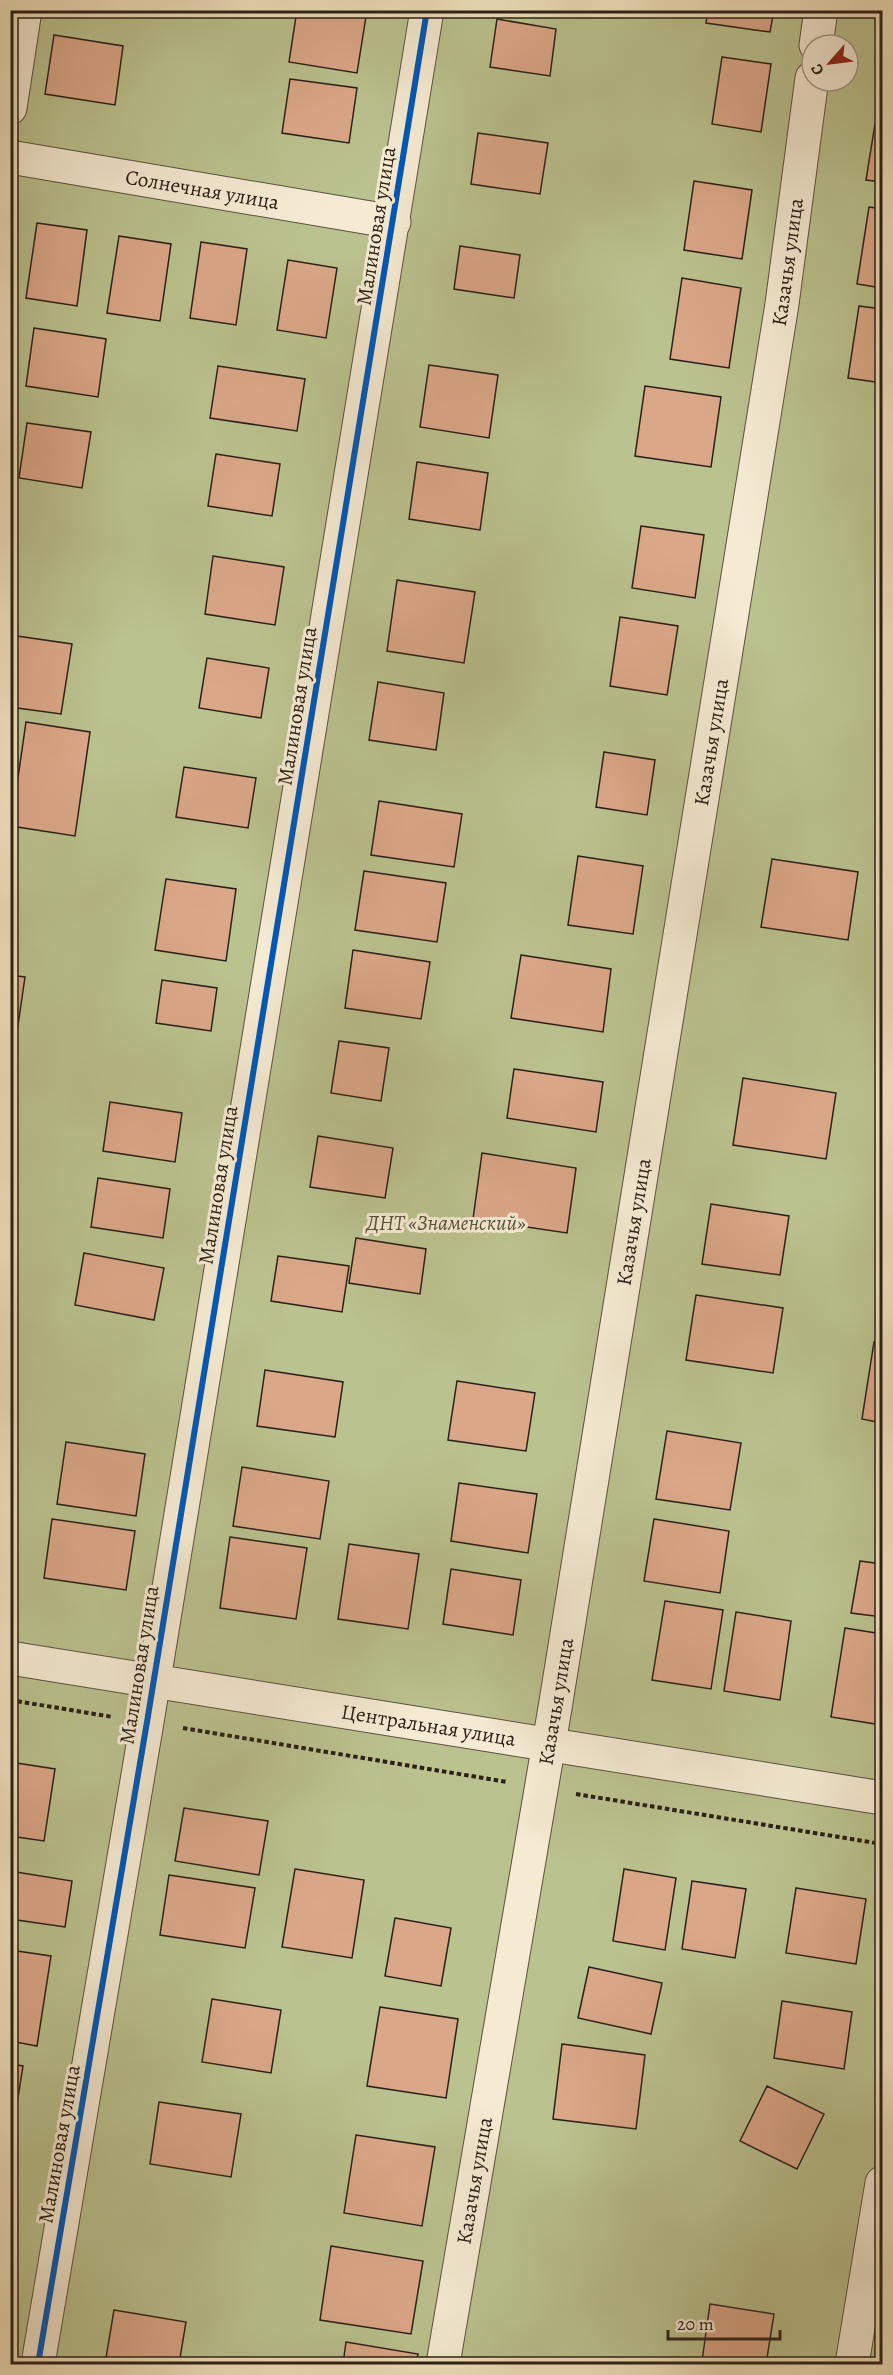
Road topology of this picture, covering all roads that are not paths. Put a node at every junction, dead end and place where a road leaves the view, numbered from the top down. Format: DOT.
graph roads {
  1 [pos="25,10"];
  2 [pos="427,10"];
  3 [pos="821,10"];
  4 [pos="818,33"];
  5 [pos="810,93"];
  6 [pos="10,108"];
  7 [pos="10,157"];
  8 [pos="394,222"];
  9 [pos="10,1659"];
  10 [pos="153,1683"];
  11 [pos="548,1746"];
  12 [pos="882,1798"];
  13 [pos="882,2183"];
  14 [pos="38,2364"];
  15 [pos="443,2364"];
  16 [pos="852,2364"];
  1 -- 6 [label="street"];
  2 -- 8 [label="street, Малиновая улица"];
  3 -- 4 [label="street"];
  5 -- 11 [label="street, Казачья улица"];
  7 -- 8 [label="street, Солнечная улица"];
  8 -- 10 [label="street, Малиновая улица"];
  9 -- 10 [label="street, Центральная улица"];
  10 -- 11 [label="street, Центральная улица"];
  10 -- 14 [label="street, Малиновая улица"];
  11 -- 12 [label="street, Центральная улица"];
  11 -- 15 [label="street, Казачья улица"];
  13 -- 16 [label="street"];
}
